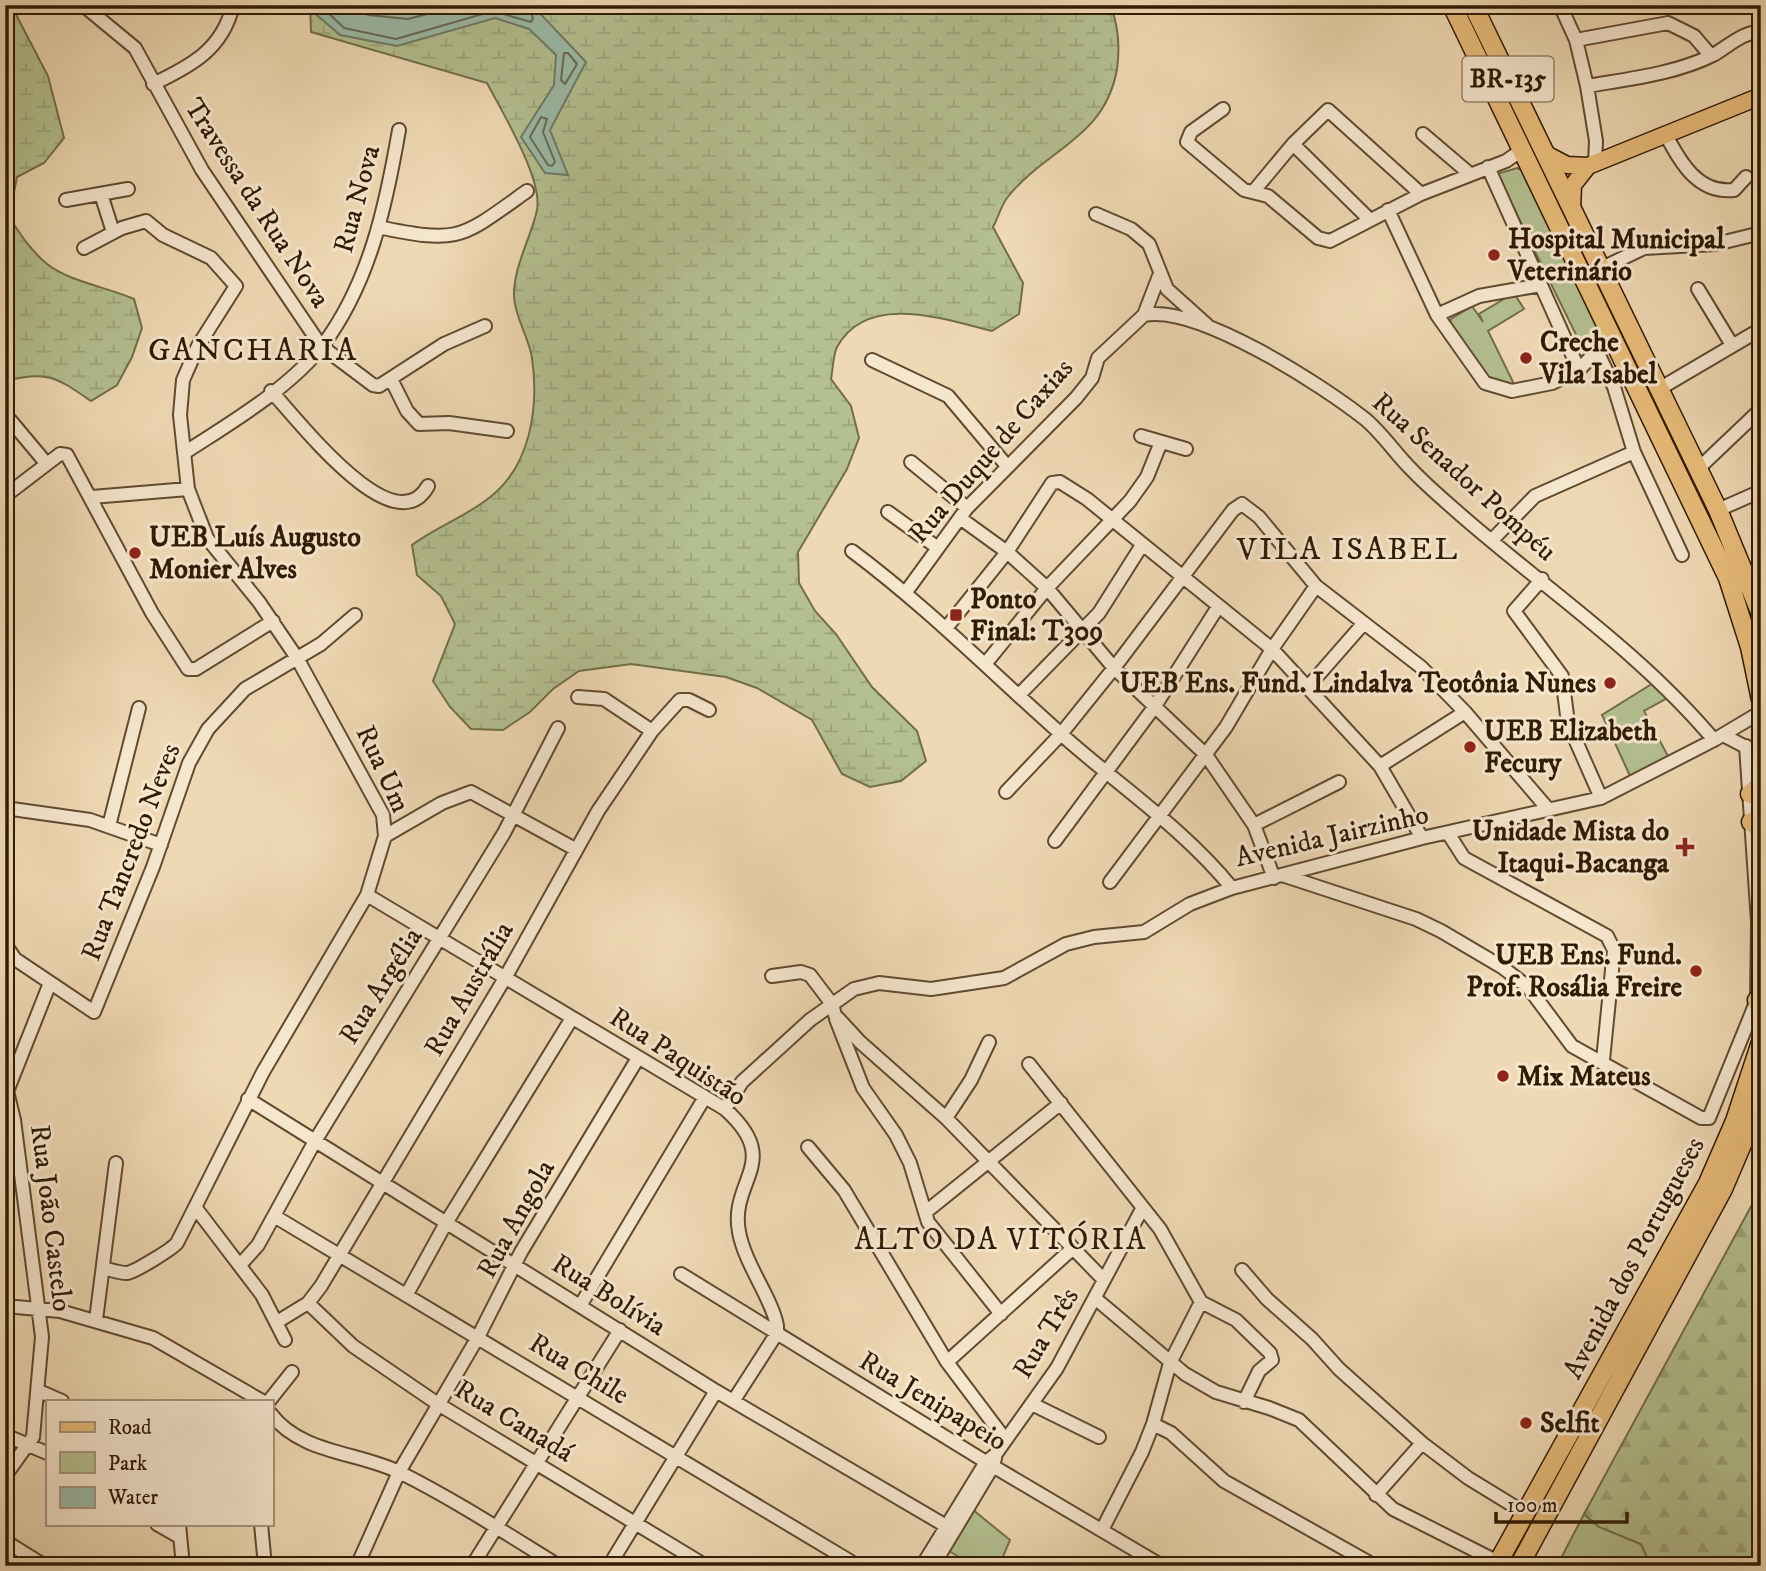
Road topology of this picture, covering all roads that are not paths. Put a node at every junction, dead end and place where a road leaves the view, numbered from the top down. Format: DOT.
graph roads {
  1 [pos="83,5"];
  2 [pos="233,5"];
  3 [pos="1452,5"];
  4 [pos="1473,5"];
  5 [pos="1560,5"];
  6 [pos="1761,33"];
  7 [pos="1576,40"];
  8 [pos="1711,56"];
  9 [pos="153,84"];
  10 [pos="1587,86"];
  11 [pos="1761,96"];
  12 [pos="1223,109"];
  13 [pos="399,130"];
  14 [pos="1423,134"];
  15 [pos="1666,135"];
  16 [pos="1293,144"];
  17 [pos="1531,155"];
  18 [pos="1591,165"];
  19 [pos="1488,167"];
  20 [pos="1470,174"];
  21 [pos="1746,177"];
  22 [pos="128,189"];
  23 [pos="527,191"];
  24 [pos="1254,192"];
  25 [pos="101,194"];
  26 [pos="1421,194"];
  27 [pos="66,200"];
  28 [pos="1388,210"];
  29 [pos="1572,210"];
  30 [pos="1096,214"];
  31 [pos="1369,219"];
  32 [pos="378,227"];
  33 [pos="113,232"];
  34 [pos="1759,239"];
  35 [pos="84,248"];
  36 [pos="1600,269"];
  37 [pos="1159,276"];
  38 [pos="1541,285"];
  39 [pos="1698,289"];
  40 [pos="1437,314"];
  41 [pos="1144,315"];
  42 [pos="485,327"];
  43 [pos="1761,329"];
  44 [pos="1213,330"];
  45 [pos="1612,334"];
  46 [pos="1732,345"];
  47 [pos="321,346"];
  48 [pos="1597,351"];
  49 [pos="872,360"];
  50 [pos="1579,370"];
  51 [pos="1630,371"];
  52 [pos="391,379"];
  53 [pos="1659,389"];
  54 [pos="271,391"];
  55 [pos="1761,409"];
  56 [pos="9,420"];
  57 [pos="507,431"];
  58 [pos="1141,436"];
  59 [pos="1682,436"];
  60 [pos="1161,442"];
  61 [pos="1186,449"];
  62 [pos="1634,452"];
  63 [pos="184,453"];
  64 [pos="911,461"];
  65 [pos="46,463"];
  66 [pos="1007,466"];
  67 [pos="1698,469"];
  68 [pos="428,486"];
  69 [pos="188,489"];
  70 [pos="1761,491"];
  71 [pos="5,496"];
  72 [pos="92,498"];
  73 [pos="1718,510"];
  74 [pos="888,512"];
  75 [pos="964,513"];
  76 [pos="1111,519"];
  77 [pos="1492,540"];
  78 [pos="1142,545"];
  79 [pos="938,548"];
  80 [pos="852,551"];
  81 [pos="1007,552"];
  82 [pos="1682,555"];
  83 [pos="1182,576"];
  84 [pos="1542,579"];
  85 [pos="1316,586"];
  86 [pos="1047,588"];
  87 [pos="906,592"];
  88 [pos="1218,607"];
  89 [pos="1761,614"];
  90 [pos="355,615"];
  91 [pos="273,621"];
  92 [pos="1363,624"];
  93 [pos="947,627"];
  94 [pos="1082,633"];
  95 [pos="1272,649"];
  96 [pos="297,658"];
  97 [pos="986,663"];
  98 [pos="1114,668"];
  99 [pos="1307,688"];
  100 [pos="1019,695"];
  101 [pos="578,697"];
  102 [pos="1761,700"];
  103 [pos="1155,706"];
  104 [pos="139,708"];
  105 [pos="709,710"];
  106 [pos="1465,712"];
  107 [pos="1761,712"];
  108 [pos="558,729"];
  109 [pos="652,731"];
  110 [pos="1061,734"];
  111 [pos="1718,738"];
  112 [pos="1746,746"];
  113 [pos="1206,755"];
  114 [pos="1761,755"];
  115 [pos="1380,766"];
  116 [pos="1108,773"];
  117 [pos="1339,782"];
  118 [pos="1755,790"];
  119 [pos="1006,792"];
  120 [pos="1601,798"];
  121 [pos="5,808"];
  122 [pos="1548,810"];
  123 [pos="1158,814"];
  124 [pos="513,817"];
  125 [pos="1254,825"];
  126 [pos="109,826"];
  127 [pos="1756,826"];
  128 [pos="1448,833"];
  129 [pos="385,836"];
  130 [pos="1422,838"];
  131 [pos="1055,841"];
  132 [pos="161,845"];
  133 [pos="575,849"];
  134 [pos="1279,877"];
  135 [pos="1110,882"];
  136 [pos="1232,888"];
  137 [pos="367,895"];
  138 [pos="439,939"];
  139 [pos="5,944"];
  140 [pos="772,976"];
  141 [pos="505,978"];
  142 [pos="50,984"];
  143 [pos="1759,1005"];
  144 [pos="833,1010"];
  145 [pos="572,1018"];
  146 [pos="989,1042"];
  147 [pos="1761,1042"];
  148 [pos="638,1058"];
  149 [pos="1603,1060"];
  150 [pos="1029,1064"];
  151 [pos="6,1086"];
  152 [pos="705,1097"];
  153 [pos="248,1099"];
  154 [pos="1761,1100"];
  155 [pos="1062,1103"];
  156 [pos="725,1110"];
  157 [pos="946,1118"];
  158 [pos="315,1141"];
  159 [pos="808,1147"];
  160 [pos="117,1163"];
  161 [pos="988,1164"];
  162 [pos="382,1183"];
  163 [pos="195,1207"];
  164 [pos="1142,1209"];
  165 [pos="927,1211"];
  166 [pos="274,1216"];
  167 [pos="446,1223"];
  168 [pos="1072,1249"];
  169 [pos="340,1254"];
  170 [pos="240,1265"];
  171 [pos="515,1265"];
  172 [pos="103,1268"];
  173 [pos="1242,1270"];
  174 [pos="681,1274"];
  175 [pos="1104,1280"];
  176 [pos="407,1294"];
  177 [pos="1096,1299"];
  178 [pos="1201,1302"];
  179 [pos="307,1303"];
  180 [pos="580,1306"];
  181 [pos="5,1307"];
  182 [pos="39,1307"];
  183 [pos="1001,1314"];
  184 [pos="96,1320"];
  185 [pos="277,1322"];
  186 [pos="620,1330"];
  187 [pos="776,1333"];
  188 [pos="1623,1335"];
  189 [pos="478,1338"];
  190 [pos="285,1340"];
  191 [pos="947,1362"];
  192 [pos="1170,1363"];
  193 [pos="292,1372"];
  194 [pos="1619,1382"];
  195 [pos="39,1391"];
  196 [pos="716,1391"];
  197 [pos="578,1397"];
  198 [pos="60,1400"];
  199 [pos="260,1400"];
  200 [pos="270,1400"];
  201 [pos="734,1400"];
  202 [pos="1587,1401"];
  203 [pos="1244,1402"];
  204 [pos="438,1404"];
  205 [pos="1032,1404"];
  206 [pos="273,1416"];
  207 [pos="1153,1424"];
  208 [pos="5,1435"];
  209 [pos="1099,1437"];
  210 [pos="1005,1439"];
  211 [pos="1422,1443"];
  212 [pos="30,1444"];
  213 [pos="1582,1449"];
  214 [pos="46,1452"];
  215 [pos="676,1456"];
  216 [pos="991,1461"];
  217 [pos="537,1463"];
  218 [pos="399,1472"];
  219 [pos="5,1476"];
  220 [pos="1376,1495"];
  221 [pos="1525,1513"];
  222 [pos="635,1523"];
  223 [pos="261,1526"];
  224 [pos="946,1526"];
  225 [pos="496,1527"];
  226 [pos="179,1530"];
  227 [pos="1102,1530"];
  228 [pos="5,1541"];
  229 [pos="1497,1564"];
  230 [pos="45,1566"];
  231 [pos="183,1566"];
  232 [pos="265,1566"];
  233 [pos="357,1566"];
  234 [pos="472,1566"];
  235 [pos="559,1566"];
  236 [pos="609,1566"];
  237 [pos="706,1566"];
  238 [pos="858,1566"];
  239 [pos="922,1566"];
  240 [pos="933,1566"];
  241 [pos="1162,1566"];
  242 [pos="1375,1566"];
  243 [pos="1519,1566"];
  1 -- 9 [label="street, Travessa da Rua Nova"];
  2 -- 9 [label="street"];
  3 -- 17 [label="highway, BR-135"];
  4 -- 17 [label="highway, BR-135"];
  5 -- 7 [label="street"];
  6 -- 8 [label="street"];
  7 -- 8 [label="street"];
  7 -- 10 [label="street"];
  8 -- 10 [label="street"];
  9 -- 47 [label="street, Travessa da Rua Nova"];
  10 -- 18 [label="street"];
  11 -- 15 [label="main road"];
  12 -- 24 [label="street"];
  13 -- 32 [label="street, Rua Nova"];
  14 -- 20 [label="street"];
  15 -- 18 [label="main road"];
  15 -- 21 [label="street"];
  16 -- 24 [label="street"];
  16 -- 26 [label="street"];
  16 -- 31 [label="street"];
  17 -- 18 [label="main road"];
  17 -- 19 [label="street"];
  17 -- 29 [label="highway, BR-135"];
  17 -- 45 [label="highway, BR-135"];
  18 -- 29 [label="main road"];
  19 -- 20 [label="street"];
  19 -- 38 [label="street"];
  20 -- 26 [label="street"];
  22 -- 25 [label="street"];
  23 -- 32 [label="street"];
  24 -- 31 [label="street"];
  25 -- 27 [label="street"];
  25 -- 33 [label="street"];
  26 -- 28 [label="street"];
  28 -- 31 [label="street"];
  28 -- 40 [label="street"];
  29 -- 36 [label="highway, BR-135"];
  30 -- 37 [label="street"];
  32 -- 47 [label="street, Rua Nova"];
  33 -- 35 [label="street"];
  33 -- 63 [label="street, Rua Um"];
  34 -- 36 [label="street"];
  36 -- 53 [label="highway, BR-135"];
  37 -- 41 [label="street, Rua Duque de Caxias"];
  37 -- 44 [label="street"];
  38 -- 40 [label="street"];
  38 -- 50 [label="street"];
  39 -- 46 [label="street"];
  40 -- 50 [label="street"];
  41 -- 44 [label="street, Rua Senador Pompéu"];
  41 -- 66 [label="street, Rua Duque de Caxias"];
  42 -- 52 [label="street"];
  43 -- 46 [label="street"];
  44 -- 77 [label="street, Rua Senador Pompéu"];
  45 -- 48 [label="street"];
  45 -- 51 [label="highway, BR-135"];
  46 -- 53 [label="street"];
  47 -- 52 [label="street, Travessa da Rua Nova"];
  47 -- 54 [label="street, Rua Nova"];
  48 -- 50 [label="street"];
  48 -- 62 [label="street"];
  49 -- 66 [label="street"];
  51 -- 59 [label="highway"];
  51 -- 102 [label="highway, BR-135"];
  52 -- 57 [label="street"];
  53 -- 59 [label="highway, BR-135"];
  54 -- 63 [label="street, Rua Nova"];
  54 -- 68 [label="street"];
  55 -- 67 [label="street"];
  56 -- 65 [label="street"];
  58 -- 60 [label="street"];
  59 -- 67 [label="highway, BR-135"];
  60 -- 61 [label="street"];
  60 -- 76 [label="street"];
  62 -- 77 [label="street"];
  62 -- 82 [label="street"];
  63 -- 69 [label="street, Rua Um"];
  64 -- 75 [label="street"];
  65 -- 71 [label="street"];
  65 -- 72 [label="street"];
  66 -- 75 [label="street, Rua Duque de Caxias"];
  67 -- 73 [label="highway, BR-135"];
  69 -- 72 [label="street"];
  69 -- 91 [label="street, Rua Um"];
  70 -- 73 [label="street"];
  72 -- 91 [label="street"];
  73 -- 89 [label="highway, BR-135"];
  74 -- 79 [label="street"];
  75 -- 79 [label="street, Rua Duque de Caxias"];
  75 -- 81 [label="street"];
  76 -- 78 [label="street"];
  76 -- 81 [label="street"];
  76 -- 86 [label="street"];
  77 -- 84 [label="street, Rua Senador Pompéu"];
  78 -- 83 [label="street"];
  78 -- 94 [label="street"];
  79 -- 87 [label="street, Rua Duque de Caxias"];
  80 -- 87 [label="street, Avenida Jairzinho"];
  81 -- 86 [label="street"];
  81 -- 93 [label="street"];
  83 -- 85 [label="street"];
  83 -- 88 [label="street"];
  83 -- 98 [label="street"];
  84 -- 111 [label="street, Rua Senador Pompéu"];
  84 -- 120 [label="street"];
  85 -- 92 [label="street"];
  85 -- 95 [label="street"];
  86 -- 94 [label="street"];
  86 -- 97 [label="street"];
  87 -- 93 [label="street, Avenida Jairzinho"];
  88 -- 95 [label="street"];
  88 -- 103 [label="street"];
  90 -- 96 [label="street, Rua Tancredo Neves"];
  91 -- 96 [label="street, Rua Um"];
  92 -- 99 [label="street"];
  92 -- 106 [label="street"];
  93 -- 97 [label="street, Avenida Jairzinho"];
  94 -- 98 [label="street"];
  94 -- 100 [label="street"];
  95 -- 99 [label="street"];
  95 -- 113 [label="street"];
  96 -- 129 [label="street, Rua Um"];
  96 -- 132 [label="street, Rua Tancredo Neves"];
  97 -- 100 [label="street, Avenida Jairzinho"];
  98 -- 103 [label="street"];
  98 -- 110 [label="street"];
  99 -- 115 [label="street"];
  100 -- 110 [label="street, Avenida Jairzinho"];
  101 -- 109 [label="street"];
  103 -- 113 [label="street"];
  103 -- 116 [label="street"];
  104 -- 126 [label="street"];
  105 -- 109 [label="street, Rua Austrália"];
  106 -- 115 [label="street"];
  106 -- 122 [label="street"];
  107 -- 111 [label="street, Avenida Jairzinho"];
  108 -- 124 [label="street, Rua Argélia"];
  109 -- 133 [label="street, Rua Austrália"];
  110 -- 116 [label="street, Avenida Jairzinho"];
  110 -- 119 [label="street"];
  111 -- 112 [label="street"];
  111 -- 120 [label="street, Avenida Jairzinho"];
  112 -- 114 [label="street"];
  112 -- 118 [label="street"];
  113 -- 123 [label="street"];
  113 -- 125 [label="street"];
  115 -- 130 [label="street"];
  116 -- 123 [label="street, Avenida Jairzinho"];
  116 -- 131 [label="street"];
  117 -- 125 [label="street"];
  118 -- 127 [label="street"];
  120 -- 122 [label="street, Avenida Jairzinho"];
  121 -- 126 [label="street"];
  122 -- 128 [label="street, Avenida Jairzinho"];
  123 -- 135 [label="street"];
  123 -- 136 [label="street, Avenida Jairzinho"];
  124 -- 129 [label="street"];
  124 -- 133 [label="street"];
  124 -- 138 [label="street, Rua Argélia"];
  125 -- 134 [label="street"];
  126 -- 132 [label="street"];
  127 -- 143 [label="street"];
  128 -- 130 [label="street, Avenida Jairzinho"];
  128 -- 149 [label="street"];
  129 -- 137 [label="street, Rua Um"];
  130 -- 134 [label="street, Avenida Jairzinho"];
  132 -- 142 [label="street, Rua Tancredo Neves"];
  133 -- 141 [label="street, Rua Austrália"];
  134 -- 136 [label="street, Avenida Jairzinho"];
  134 -- 149 [label="street"];
  136 -- 144 [label="street"];
  137 -- 138 [label="street, Rua Paquistão"];
  137 -- 153 [label="street, Rua Um"];
  138 -- 141 [label="street, Rua Paquistão"];
  138 -- 158 [label="street, Rua Argélia"];
  139 -- 142 [label="street"];
  140 -- 144 [label="street"];
  141 -- 145 [label="street, Rua Paquistão"];
  141 -- 162 [label="street, Rua Austrália"];
  142 -- 151 [label="street"];
  143 -- 149 [label="street"];
  144 -- 156 [label="street"];
  144 -- 157 [label="street"];
  144 -- 165 [label="street"];
  145 -- 148 [label="street, Rua Paquistão"];
  145 -- 167 [label="street"];
  146 -- 157 [label="street"];
  147 -- 188 [label="highway, Avenida dos Portugueses"];
  148 -- 152 [label="street, Rua Paquistão"];
  148 -- 171 [label="street, Rua Angola"];
  150 -- 155 [label="street"];
  151 -- 182 [label="street, Rua João Castelo"];
  152 -- 156 [label="street, Rua Paquistão"];
  152 -- 180 [label="street"];
  153 -- 158 [label="street, Rua Bolívia"];
  153 -- 163 [label="street, Rua Um"];
  154 -- 194 [label="highway, Avenida dos Portugueses"];
  155 -- 161 [label="street"];
  155 -- 164 [label="street"];
  156 -- 187 [label="street, Rua Paquistão"];
  157 -- 161 [label="street"];
  158 -- 162 [label="street, Rua Bolívia"];
  158 -- 166 [label="street, Rua Argélia"];
  159 -- 191 [label="street"];
  160 -- 172 [label="street"];
  161 -- 165 [label="street"];
  161 -- 168 [label="street"];
  162 -- 167 [label="street, Rua Bolívia"];
  162 -- 169 [label="street, Rua Austrália"];
  163 -- 170 [label="street"];
  163 -- 172 [label="street, Rua Um"];
  164 -- 175 [label="street, Rua Três"];
  164 -- 178 [label="street"];
  165 -- 183 [label="street"];
  166 -- 169 [label="street, Rua Chile"];
  166 -- 170 [label="street, Rua Argélia"];
  167 -- 171 [label="street, Rua Bolívia"];
  167 -- 176 [label="street"];
  168 -- 175 [label="street"];
  168 -- 183 [label="street"];
  169 -- 176 [label="street, Rua Chile"];
  169 -- 179 [label="street, Rua Austrália"];
  170 -- 185 [label="street"];
  171 -- 180 [label="street, Rua Bolívia"];
  171 -- 189 [label="street, Rua Angola"];
  172 -- 184 [label="street"];
  173 -- 211 [label="street"];
  174 -- 187 [label="street, Rua Jenipapeio"];
  175 -- 177 [label="street, Rua Três"];
  176 -- 189 [label="street, Rua Chile"];
  177 -- 192 [label="street"];
  177 -- 205 [label="street, Rua Três"];
  178 -- 192 [label="street"];
  178 -- 203 [label="street"];
  179 -- 185 [label="street, Rua Austrália"];
  179 -- 204 [label="street, Rua Canadá"];
  180 -- 186 [label="street, Rua Bolívia"];
  181 -- 182 [label="street"];
  182 -- 184 [label="street"];
  182 -- 195 [label="street, Rua João Castelo"];
  183 -- 191 [label="street"];
  184 -- 199 [label="street"];
  185 -- 190 [label="street"];
  186 -- 196 [label="street, Rua Bolívia"];
  186 -- 197 [label="street"];
  187 -- 201 [label="street"];
  187 -- 216 [label="street, Rua Jenipapeio"];
  188 -- 194 [label="highway"];
  188 -- 202 [label="highway, Avenida dos Portugueses"];
  189 -- 197 [label="street, Rua Chile"];
  189 -- 204 [label="street, Rua Angola"];
  191 -- 210 [label="street"];
  192 -- 203 [label="street"];
  192 -- 207 [label="street"];
  193 -- 200 [label="street"];
  194 -- 213 [label="highway, Avenida dos Portugueses"];
  195 -- 198 [label="street"];
  195 -- 212 [label="street, Rua João Castelo"];
  196 -- 201 [label="street, Rua Bolívia"];
  196 -- 215 [label="street"];
  197 -- 215 [label="street, Rua Chile"];
  197 -- 217 [label="street"];
  201 -- 224 [label="street, Rua Bolívia"];
  202 -- 213 [label="highway"];
  202 -- 221 [label="highway, Avenida dos Portugueses"];
  203 -- 220 [label="street"];
  204 -- 217 [label="street, Rua Canadá"];
  204 -- 218 [label="street, Rua Angola"];
  205 -- 209 [label="street"];
  205 -- 210 [label="street, Rua Três"];
  206 -- 218 [label="street"];
  207 -- 227 [label="street"];
  207 -- 242 [label="street"];
  208 -- 212 [label="street"];
  210 -- 216 [label="street, Rua Três"];
  211 -- 220 [label="street"];
  211 -- 221 [label="street"];
  212 -- 214 [label="street"];
  212 -- 219 [label="street, Rua João Castelo"];
  213 -- 243 [label="highway, Avenida dos Portugueses"];
  215 -- 222 [label="street"];
  215 -- 238 [label="street, Rua Chile"];
  216 -- 224 [label="street"];
  216 -- 227 [label="street, Rua Jenipapeio"];
  216 -- 240 [label="street"];
  217 -- 222 [label="street, Rua Canadá"];
  217 -- 225 [label="street"];
  218 -- 225 [label="street"];
  218 -- 233 [label="street, Rua Angola"];
  220 -- 229 [label="street"];
  221 -- 229 [label="highway, Avenida dos Portugueses"];
  222 -- 236 [label="street"];
  222 -- 237 [label="street, Rua Canadá"];
  223 -- 232 [label="street"];
  224 -- 239 [label="street"];
  225 -- 234 [label="street"];
  225 -- 235 [label="street"];
  226 -- 231 [label="street"];
  227 -- 241 [label="street, Rua Jenipapeio"];
  228 -- 230 [label="street"];
}
